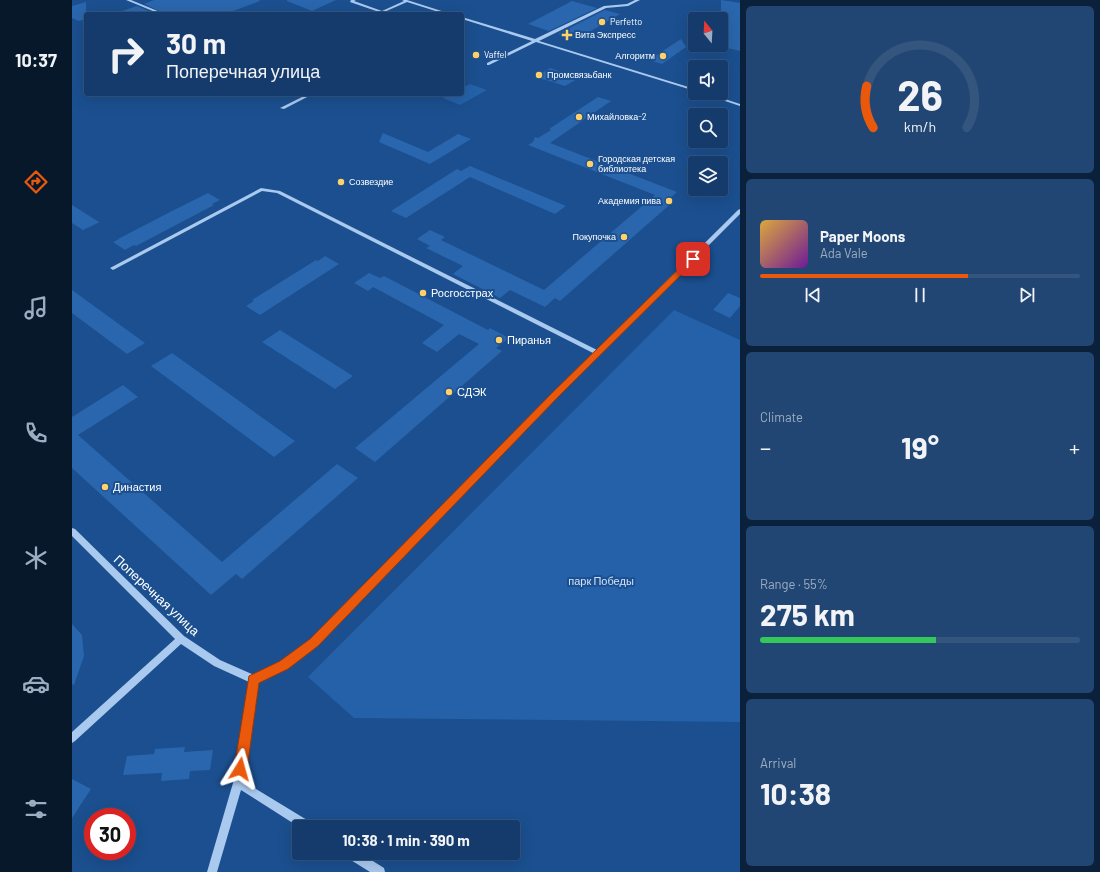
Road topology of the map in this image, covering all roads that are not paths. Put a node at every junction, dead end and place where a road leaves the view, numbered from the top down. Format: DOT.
graph roads {
  1 [pos="128,0"];
  2 [pos="354,0"];
  3 [pos="405,0"];
  4 [pos="638,0"];
  5 [pos="159,12"];
  6 [pos="443,12"];
  7 [pos="464,19"];
  8 [pos="536,41"];
  9 [pos="488,64"];
  10 [pos="688,88"];
  11 [pos="307,96"];
  12 [pos="727,100"];
  13 [pos="740,104"];
  14 [pos="282,108"];
  15 [pos="740,211"];
  16 [pos="113,268"];
  17 [pos="598,353"];
  18 [pos="72,532"];
  19 [pos="181,639"];
  20 [pos="254,680"];
  21 [pos="72,738"];
  22 [pos="238,783"];
  23 [pos="297,820"];
  24 [pos="361,860"];
  25 [pos="212,872"];
  26 [pos="380,872"];
  1 -- 5 [label="street"];
  2 -- 3 [label="street"];
  3 -- 6 [label="street"];
  4 -- 8 [label="street"];
  7 -- 8 [label="street"];
  8 -- 9 [label="street"];
  8 -- 10 [label="street"];
  11 -- 14 [label="street"];
  12 -- 13 [label="street"];
  15 -- 17 [label="street"];
  16 -- 17 [label="street"];
  17 -- 20 [label="street"];
  18 -- 19 [label="street, Поперечная улица"];
  19 -- 20 [label="street, Поперечная улица"];
  19 -- 21 [label="street"];
  20 -- 22 [label="street"];
  22 -- 23 [label="street"];
  22 -- 25 [label="street"];
  24 -- 26 [label="street"];
}
